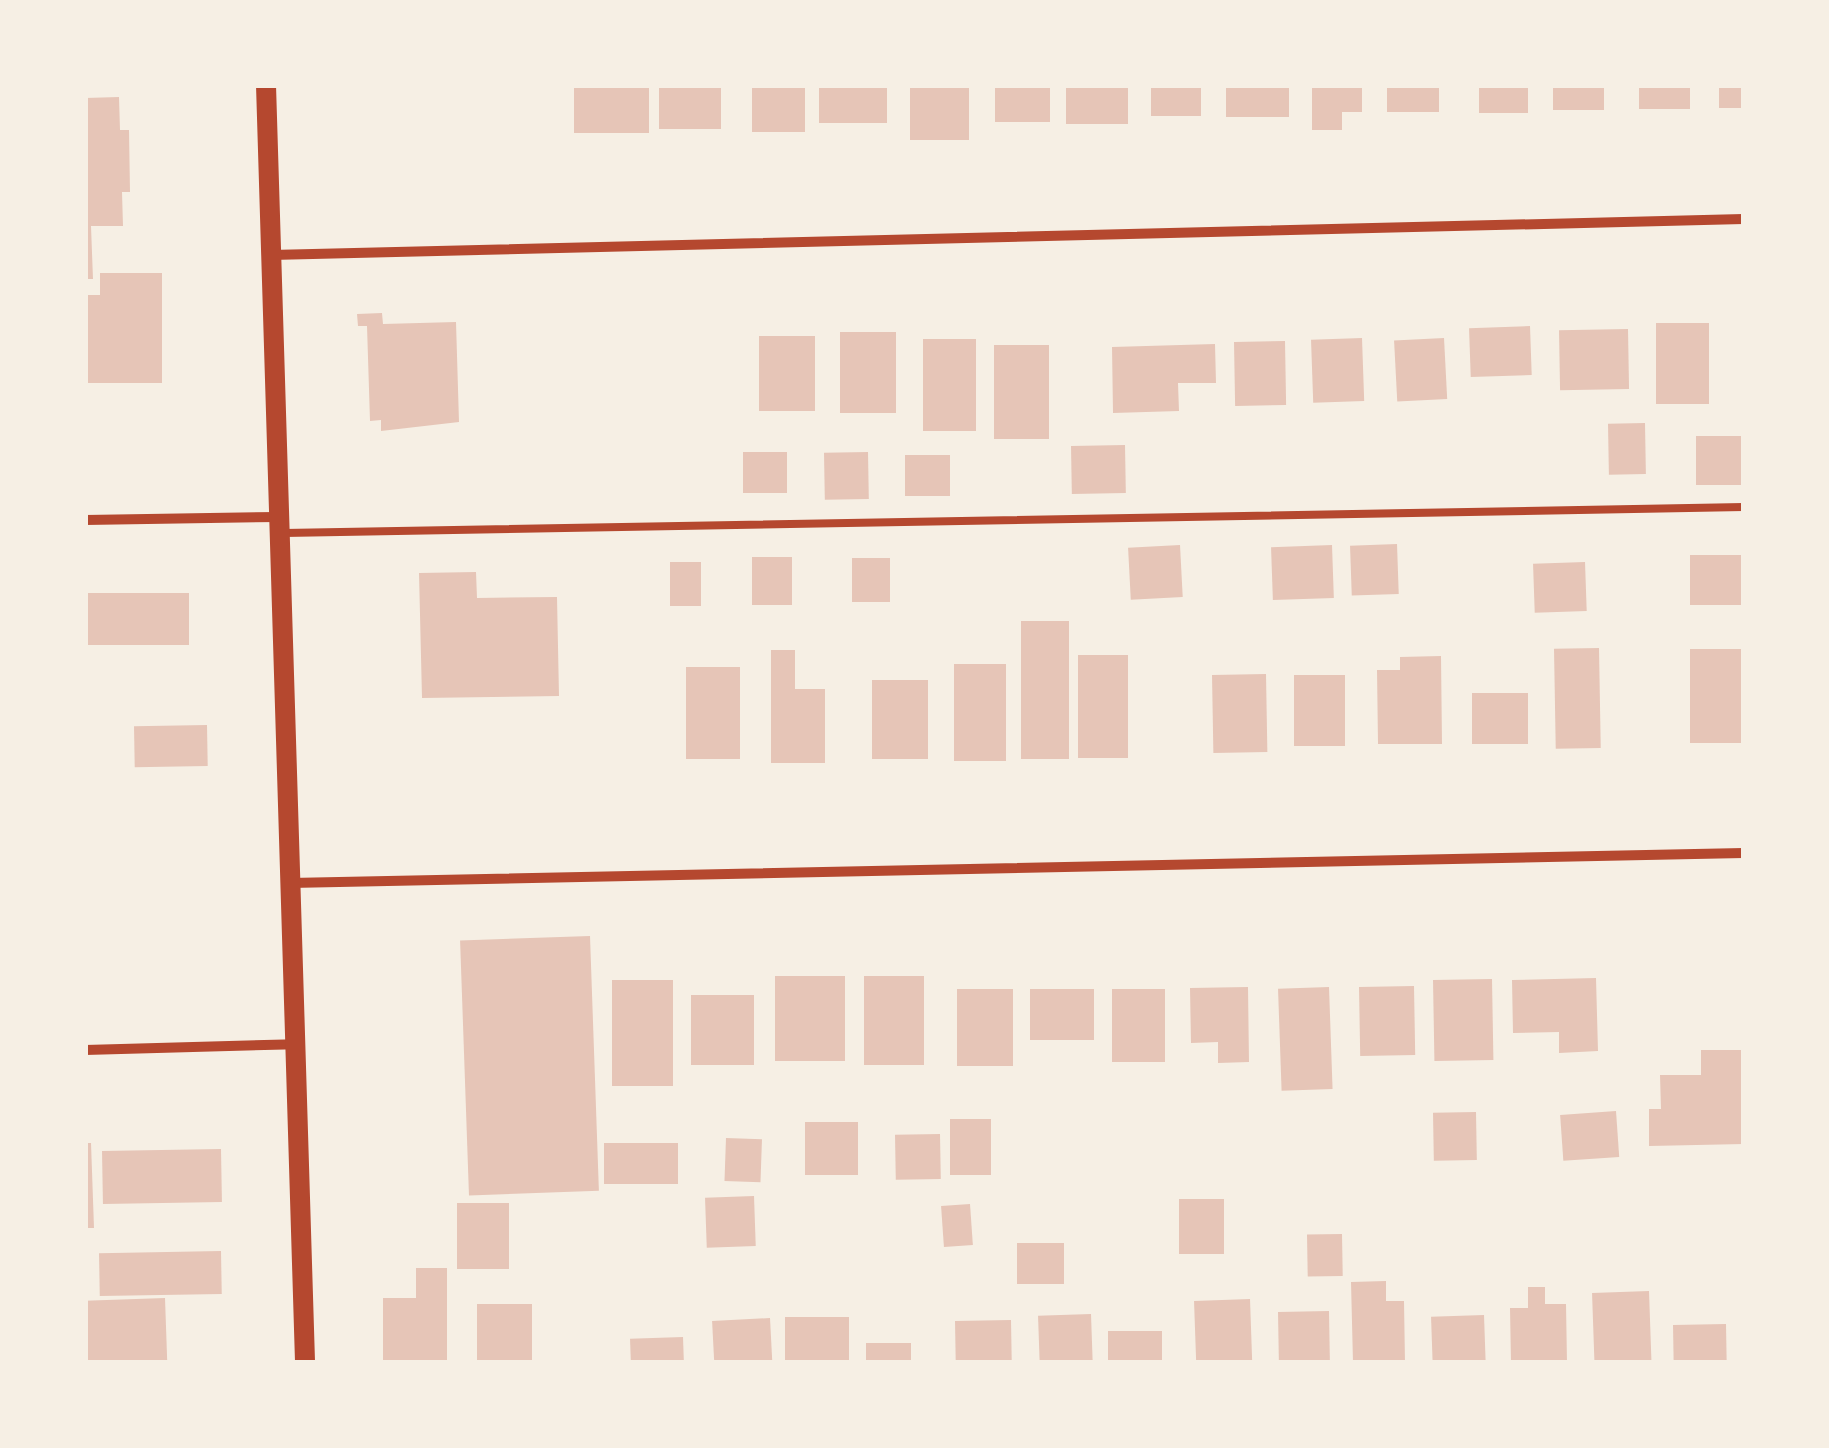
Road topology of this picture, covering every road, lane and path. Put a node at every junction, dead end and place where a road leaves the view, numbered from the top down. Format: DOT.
graph roads {
  1 [pos="266,85"];
  2 [pos="1744,219"];
  3 [pos="271,255"];
  4 [pos="1744,507"];
  5 [pos="85,520"];
  6 [pos="280,525"];
  7 [pos="1744,853"];
  8 [pos="290,883"];
  9 [pos="296,1044"];
  10 [pos="85,1050"];
  11 [pos="305,1363"];
  1 -- 3 [label="main road"];
  2 -- 3 [label="street"];
  3 -- 6 [label="main road"];
  4 -- 6 [label="lane"];
  5 -- 6 [label="street"];
  6 -- 8 [label="main road"];
  7 -- 8 [label="street"];
  8 -- 9 [label="main road"];
  9 -- 10 [label="street"];
  9 -- 11 [label="main road"];
}
